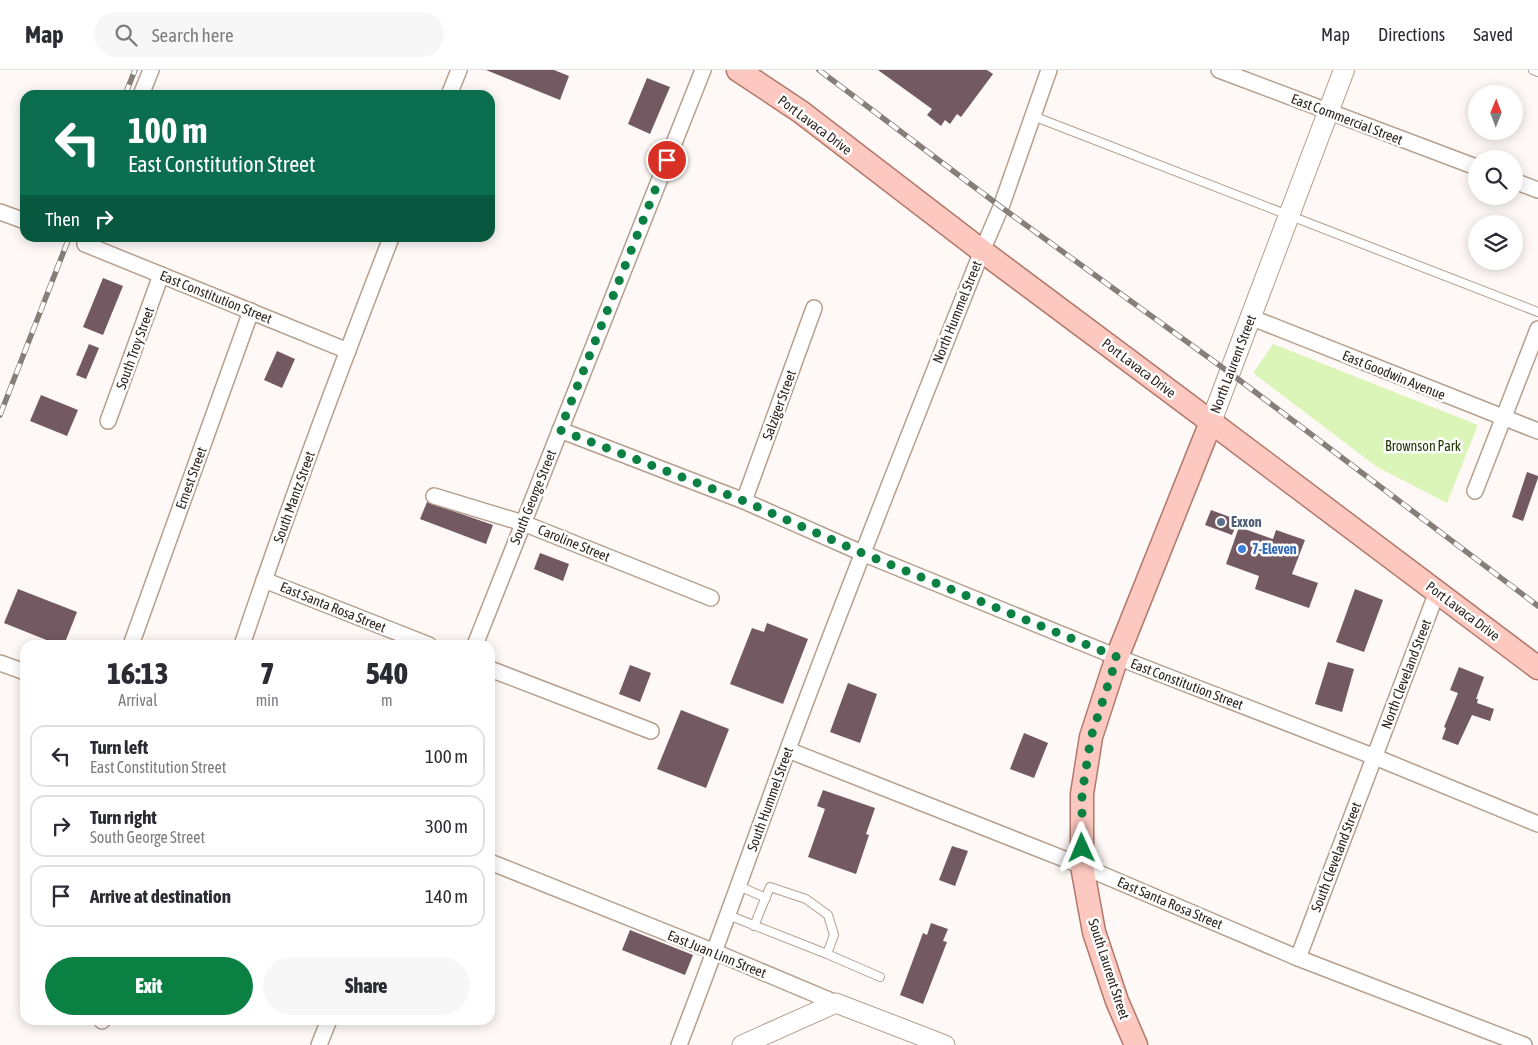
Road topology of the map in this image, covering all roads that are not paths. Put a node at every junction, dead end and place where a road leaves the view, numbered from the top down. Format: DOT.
graph roads {
  1 [pos="151,70"];
  2 [pos="459,70"];
  3 [pos="703,70"];
  4 [pos="738,70"];
  5 [pos="1049,70"];
  6 [pos="1219,70"];
  7 [pos="1344,70"];
  8 [pos="1533,70"];
  9 [pos="1538,72"];
  10 [pos="143,90"];
  11 [pos="451,90"];
  12 [pos="1328,112"];
  13 [pos="1033,116"];
  14 [pos="1468,164"];
  15 [pos="1523,184"];
  16 [pos="1538,190"];
  17 [pos="0,212"];
  18 [pos="1289,216"];
  19 [pos="20,219"];
  20 [pos="88,242"];
  21 [pos="389,242"];
  22 [pos="982,251"];
  23 [pos="161,275"];
  24 [pos="814,308"];
  25 [pos="251,311"];
  26 [pos="1538,312"];
  27 [pos="1250,317"];
  28 [pos="1538,329"];
  29 [pos="348,351"];
  30 [pos="1504,418"];
  31 [pos="108,421"];
  32 [pos="1211,422"];
  33 [pos="560,430"];
  34 [pos="1538,431"];
  35 [pos="1475,491"];
  36 [pos="434,496"];
  37 [pos="744,501"];
  38 [pos="523,523"];
  39 [pos="862,553"];
  40 [pos="264,580"];
  41 [pos="1437,592"];
  42 [pos="711,598"];
  43 [pos="133,640"];
  44 [pos="244,640"];
  45 [pos="416,640"];
  46 [pos="477,640"];
  47 [pos="1117,657"];
  48 [pos="0,663"];
  49 [pos="1538,668"];
  50 [pos="20,670"];
  51 [pos="495,671"];
  52 [pos="651,731"];
  53 [pos="788,750"];
  54 [pos="1375,757"];
  55 [pos="1538,824"];
  56 [pos="495,864"];
  57 [pos="1082,866"];
  58 [pos="738,886"];
  59 [pos="766,898"];
  60 [pos="728,915"];
  61 [pos="754,926"];
  62 [pos="715,952"];
  63 [pos="827,954"];
  64 [pos="1298,958"];
  65 [pos="880,977"];
  66 [pos="836,1003"];
  67 [pos="327,1025"];
  68 [pos="319,1045"];
  69 [pos="679,1045"];
  70 [pos="742,1045"];
  71 [pos="945,1045"];
  72 [pos="1136,1045"];
  73 [pos="1524,1045"];
  1 -- 10 [label="street"];
  2 -- 11 [label="street"];
  3 -- 33 [label="street, South George Street"];
  4 -- 22 [label="main road, Port Lavaca Drive"];
  5 -- 13 [label="street, North Hummel Street"];
  6 -- 12 [label="street, East Commercial Street"];
  7 -- 12 [label="main road, North Laurent Street"];
  8 -- 9 [label="lane"];
  12 -- 14 [label="street, East Commercial Street"];
  12 -- 18 [label="main road, North Laurent Street"];
  13 -- 18 [label="lane"];
  13 -- 22 [label="street, North Hummel Street"];
  15 -- 16 [label="street"];
  17 -- 19 [label="street"];
  18 -- 26 [label="lane"];
  18 -- 27 [label="main road, North Laurent Street"];
  20 -- 23 [label="street, East Constitution Street"];
  21 -- 29 [label="street, South Mantz Street"];
  22 -- 32 [label="main road, Port Lavaca Drive"];
  22 -- 39 [label="street, North Hummel Street"];
  23 -- 25 [label="street, East Constitution Street"];
  23 -- 31 [label="street, South Troy Street"];
  24 -- 37 [label="street, Salziger Street"];
  25 -- 29 [label="street, East Constitution Street"];
  25 -- 43 [label="street, Ernest Street"];
  27 -- 30 [label="street, East Goodwin Avenue"];
  27 -- 32 [label="main road, North Laurent Street"];
  28 -- 30 [label="street"];
  29 -- 40 [label="street, South Mantz Street"];
  30 -- 34 [label="street, East Goodwin Avenue"];
  30 -- 35 [label="street"];
  32 -- 41 [label="main road, Port Lavaca Drive"];
  32 -- 47 [label="main road, North Laurent Street"];
  33 -- 37 [label="street, East Constitution Street"];
  33 -- 38 [label="street, South George Street"];
  36 -- 38 [label="street, Caroline Street"];
  37 -- 39 [label="street, East Constitution Street"];
  38 -- 42 [label="street, Caroline Street"];
  38 -- 46 [label="street, South George Street"];
  39 -- 47 [label="street, East Constitution Street"];
  39 -- 53 [label="street, South Hummel Street"];
  40 -- 44 [label="street, South Mantz Street"];
  40 -- 45 [label="street, East Santa Rosa Street"];
  41 -- 49 [label="main road, Port Lavaca Drive"];
  41 -- 54 [label="street, North Cleveland Street"];
  47 -- 54 [label="street, East Constitution Street"];
  47 -- 57 [label="main road, South Laurent Street"];
  48 -- 50 [label="street"];
  51 -- 52 [label="street"];
  53 -- 57 [label="street, East Santa Rosa Street"];
  53 -- 58 [label="street, South Hummel Street"];
  54 -- 55 [label="street, East Constitution Street"];
  54 -- 64 [label="street, South Cleveland Street"];
  56 -- 62 [label="street, East Juan Linn Street"];
  57 -- 64 [label="street, East Santa Rosa Street"];
  57 -- 72 [label="main road, South Laurent Street"];
  58 -- 59 [label="lane"];
  58 -- 60 [label="street, South Hummel Street"];
  59 -- 61 [label="lane"];
  59 -- 63 [label="lane"];
  60 -- 61 [label="lane"];
  60 -- 62 [label="street, South Hummel Street"];
  61 -- 63 [label="lane"];
  62 -- 66 [label="street, East Juan Linn Street"];
  62 -- 69 [label="street, South Hummel Street"];
  63 -- 65 [label="lane"];
  64 -- 73 [label="street, East Santa Rosa Street"];
  66 -- 70 [label="street"];
  66 -- 71 [label="street, East Juan Linn Street"];
  67 -- 68 [label="street"];
}
